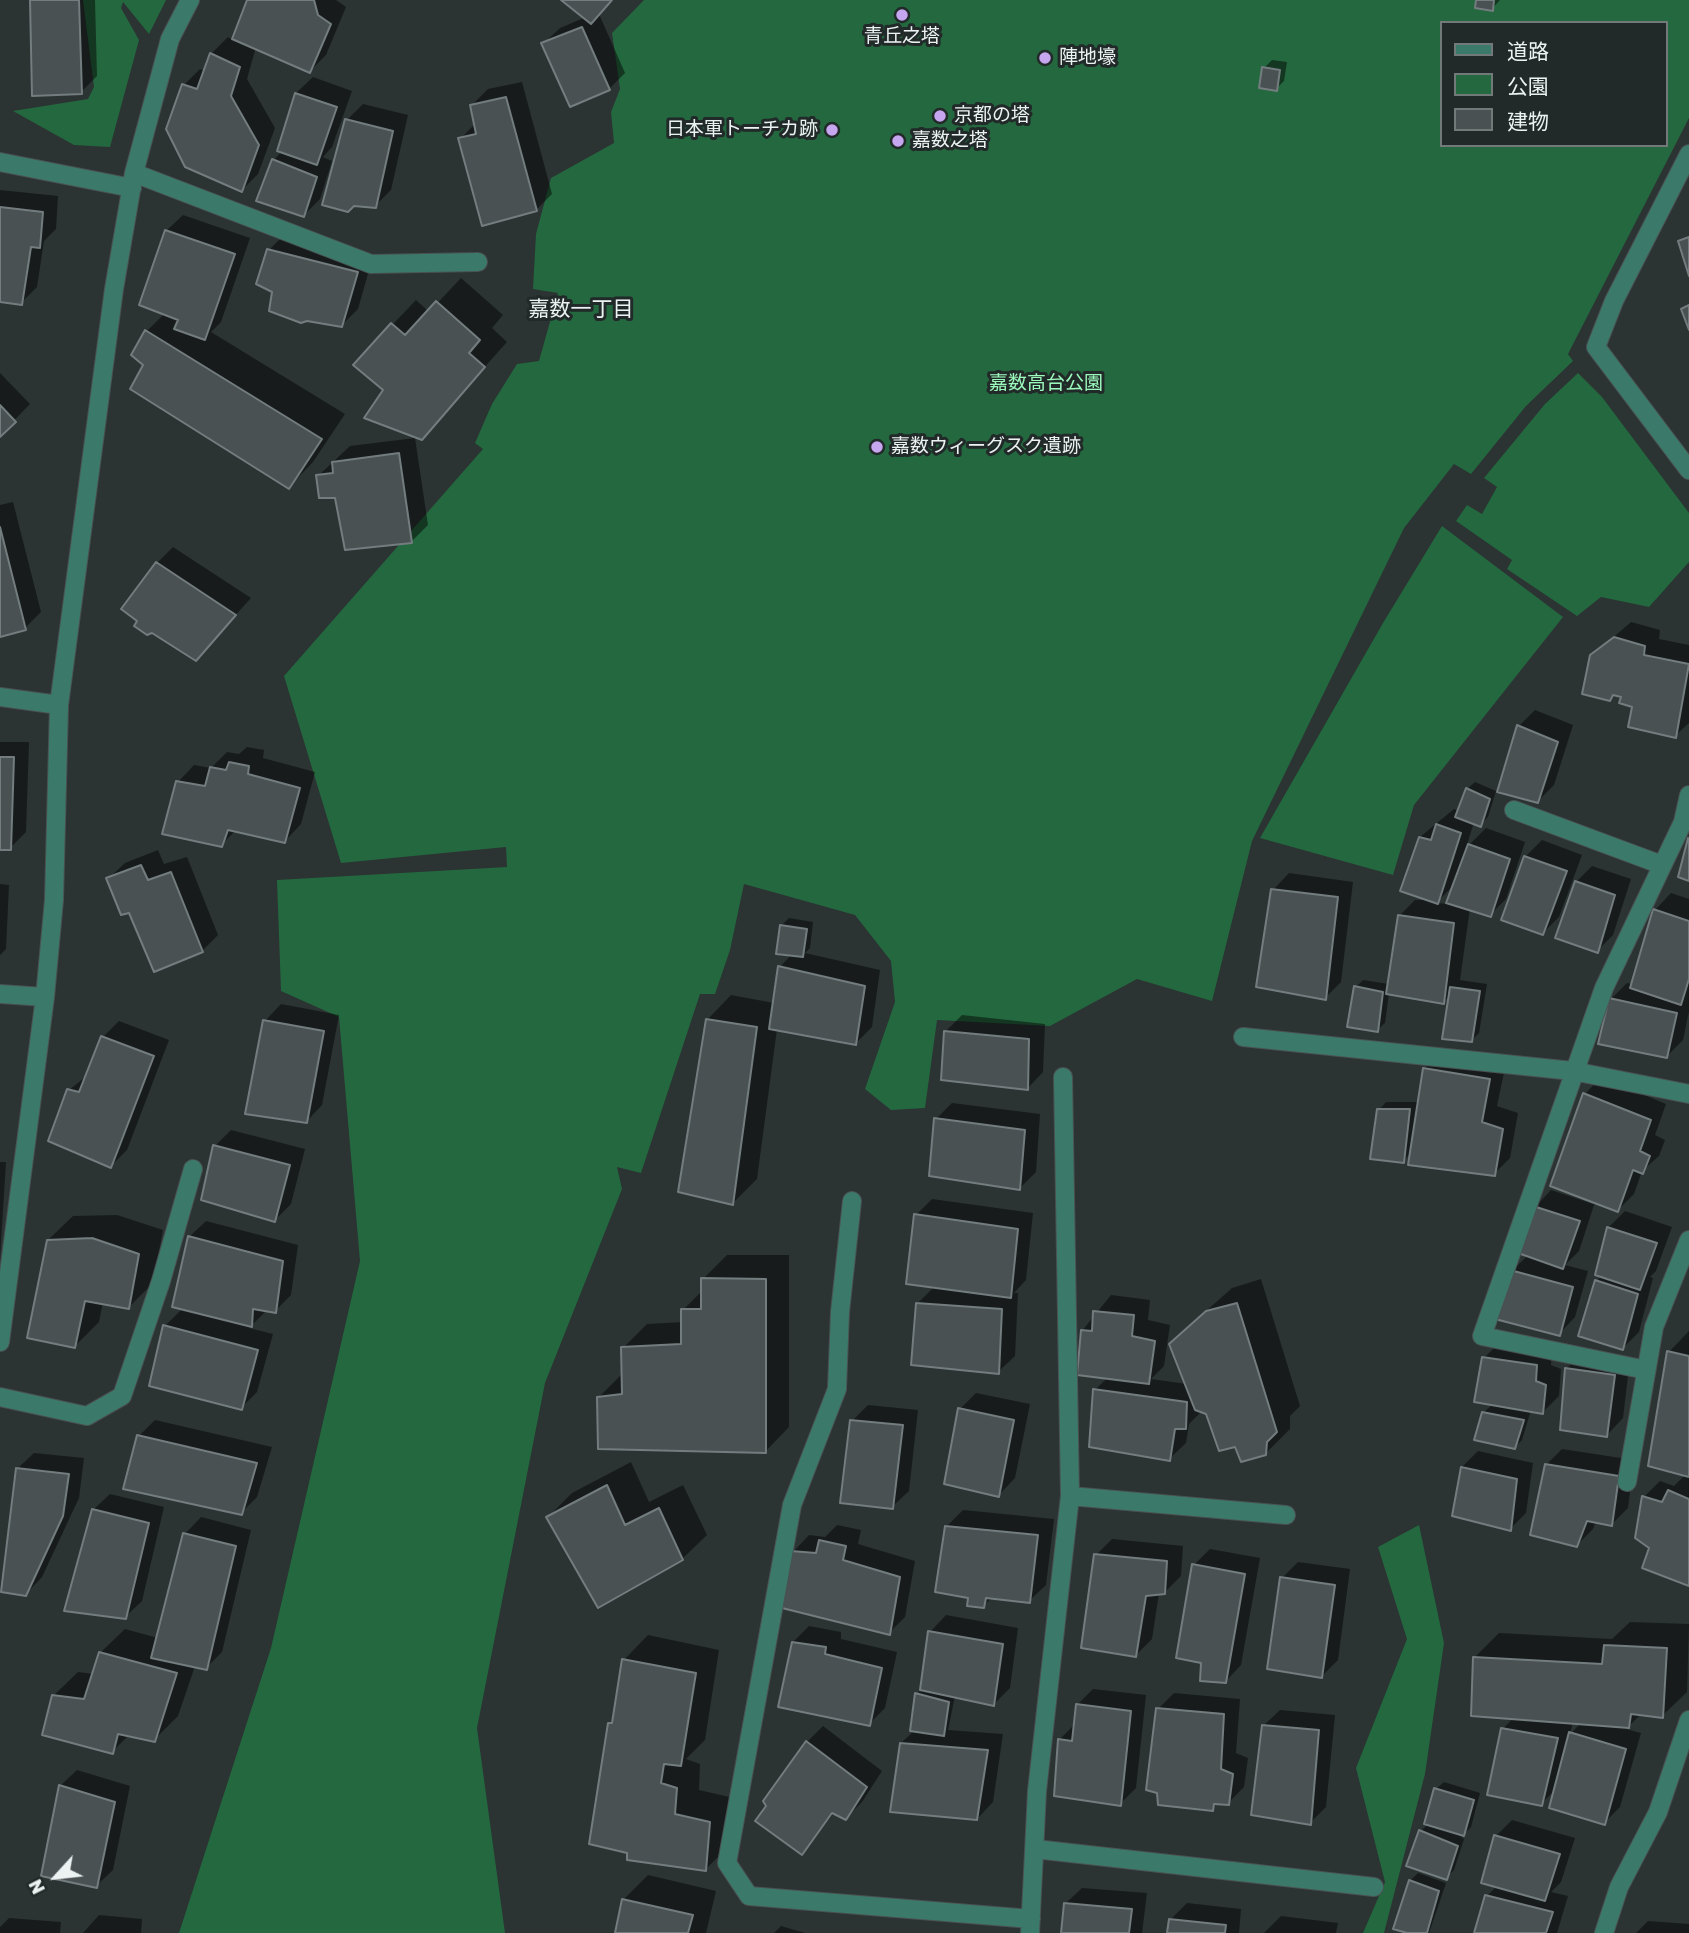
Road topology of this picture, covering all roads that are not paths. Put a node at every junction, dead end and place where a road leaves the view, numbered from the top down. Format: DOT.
graph roads {
  1 [pos="190,0"];
  2 [pos="1689,154"];
  3 [pos="1,161"];
  4 [pos="133,181"];
  5 [pos="478,262"];
  6 [pos="1689,470"];
  7 [pos="0,697"];
  8 [pos="59,705"];
  9 [pos="1689,795"];
  10 [pos="1514,810"];
  11 [pos="1662,865"];
  12 [pos="0,993"];
  13 [pos="45,996"];
  14 [pos="1243,1037"];
  15 [pos="1573,1071"];
  16 [pos="1062,1077"];
  17 [pos="1689,1094"];
  18 [pos="193,1169"];
  19 [pos="852,1202"];
  20 [pos="1689,1240"];
  21 [pos="0,1342"];
  22 [pos="1646,1370"];
  23 [pos="0,1397"];
  24 [pos="1627,1482"];
  25 [pos="1070,1496"];
  26 [pos="1286,1515"];
  27 [pos="1689,1720"];
  28 [pos="1035,1849"];
  29 [pos="1374,1887"];
  30 [pos="1031,1926"];
  31 [pos="1604,1933"];
  1 -- 4 [label="street"];
  2 -- 6 [label="street"];
  3 -- 4 [label="street"];
  4 -- 5 [label="street"];
  4 -- 8 [label="street"];
  7 -- 8 [label="street"];
  8 -- 13 [label="street"];
  9 -- 11 [label="street"];
  10 -- 11 [label="street"];
  11 -- 15 [label="street"];
  12 -- 13 [label="street"];
  13 -- 21 [label="street"];
  14 -- 15 [label="street"];
  15 -- 17 [label="street"];
  15 -- 22 [label="street"];
  16 -- 25 [label="street"];
  18 -- 23 [label="street"];
  19 -- 30 [label="street"];
  20 -- 22 [label="street"];
  22 -- 24 [label="street"];
  25 -- 26 [label="street"];
  25 -- 28 [label="street"];
  27 -- 31 [label="street"];
  28 -- 29 [label="street"];
  28 -- 30 [label="street"];
}
